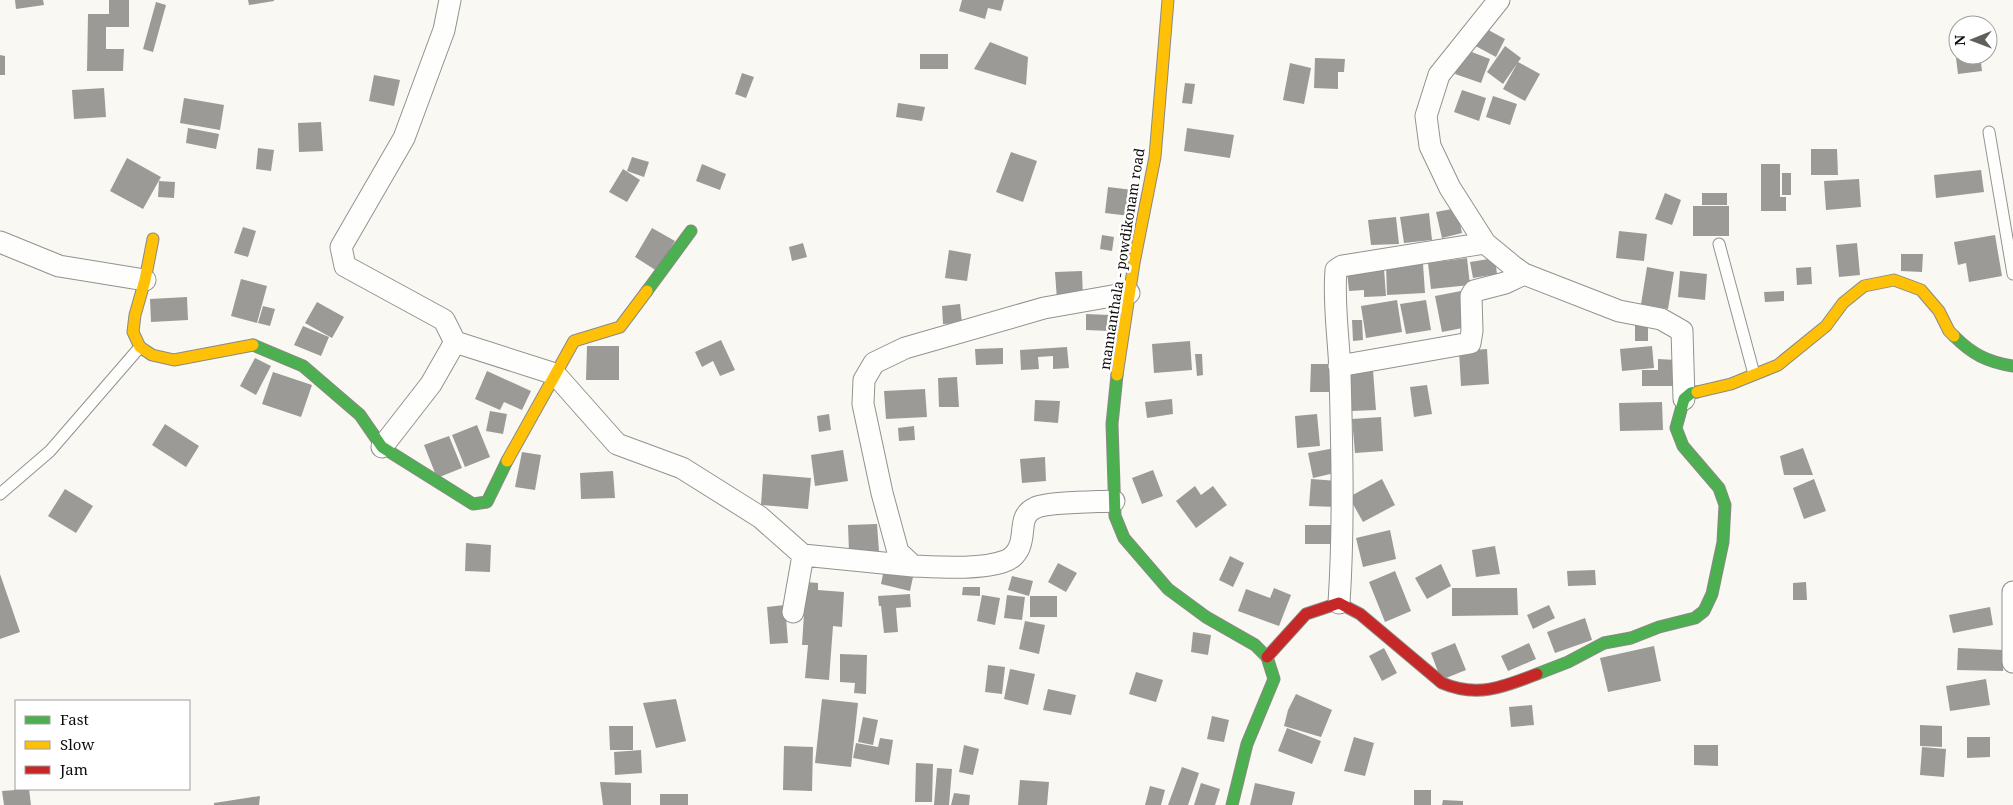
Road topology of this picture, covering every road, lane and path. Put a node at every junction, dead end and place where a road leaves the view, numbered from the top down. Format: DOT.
graph roads {
  1 [pos="450,0"];
  2 [pos="1168,0"];
  3 [pos="1499,0"];
  4 [pos="1989,132"];
  5 [pos="691,231"];
  6 [pos="153,239"];
  7 [pos="0,242"];
  8 [pos="1486,243"];
  9 [pos="1719,244"];
  10 [pos="1524,274"];
  11 [pos="2013,274"];
  12 [pos="146,280"];
  13 [pos="1129,293"];
  14 [pos="455,342"];
  15 [pos="140,347"];
  16 [pos="1340,366"];
  17 [pos="2013,366"];
  18 [pos="555,374"];
  19 [pos="1754,374"];
  20 [pos="1684,399"];
  21 [pos="382,447"];
  22 [pos="0,494"];
  23 [pos="1114,502"];
  24 [pos="803,555"];
  25 [pos="913,566"];
  26 [pos="2013,592"];
  27 [pos="1339,603"];
  28 [pos="793,612"];
  29 [pos="1267,657"];
  30 [pos="2013,662"];
  31 [pos="1232,805"];
  1 -- 14 [label="street"];
  2 -- 13 [label="street, mannanthala - powdikonam road"];
  3 -- 8 [label="street"];
  4 -- 11 [label="lane"];
  5 -- 18 [label="street"];
  6 -- 12 [label="street"];
  7 -- 12 [label="street"];
  8 -- 10 [label="street"];
  8 -- 16 [label="street"];
  9 -- 19 [label="lane"];
  10 -- 16 [label="street"];
  10 -- 20 [label="street"];
  12 -- 15 [label="street"];
  13 -- 23 [label="street, mannanthala - powdikonam road"];
  13 -- 25 [label="street"];
  14 -- 18 [label="street"];
  14 -- 21 [label="street"];
  15 -- 21 [label="street"];
  15 -- 22 [label="lane"];
  16 -- 27 [label="street"];
  17 -- 19 [label="street"];
  18 -- 21 [label="street"];
  18 -- 24 [label="street"];
  19 -- 20 [label="street"];
  20 -- 27 [label="street"];
  23 -- 25 [label="street"];
  23 -- 29 [label="street, mannanthala - powdikonam road"];
  24 -- 25 [label="street"];
  24 -- 28 [label="street"];
  26 -- 30 [label="street"];
  27 -- 29 [label="street"];
  29 -- 31 [label="street"];
}
